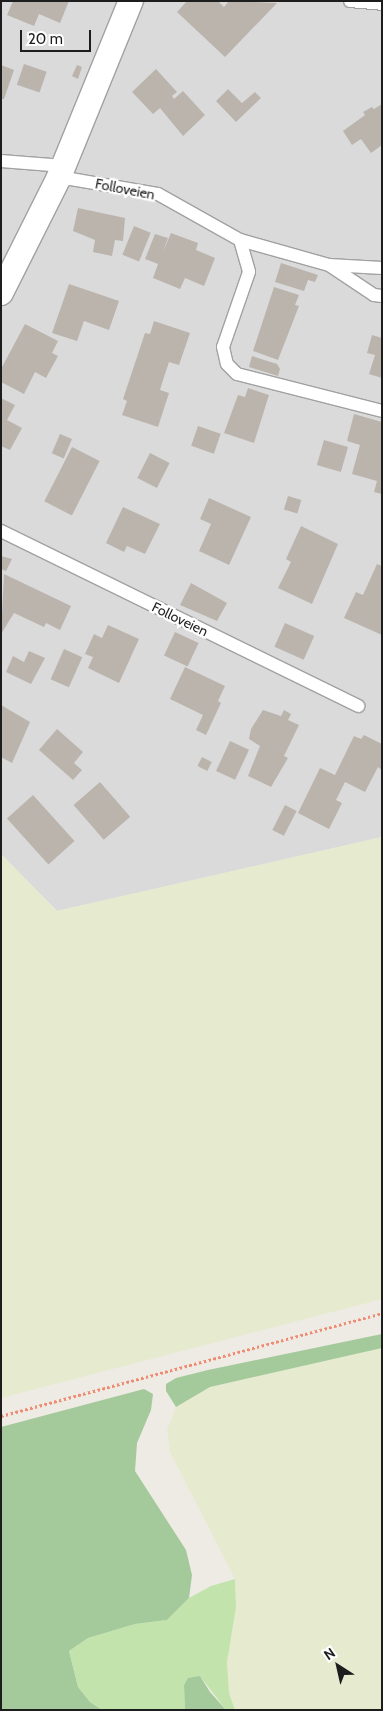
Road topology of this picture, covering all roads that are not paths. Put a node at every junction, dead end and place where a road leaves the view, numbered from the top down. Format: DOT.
graph roads {
  1 [pos="131,1"];
  2 [pos="350,1"];
  3 [pos="382,4"];
  4 [pos="1,161"];
  5 [pos="62,172"];
  6 [pos="240,240"];
  7 [pos="329,265"];
  8 [pos="382,268"];
  9 [pos="1,293"];
  10 [pos="382,296"];
  11 [pos="382,411"];
  12 [pos="1,531"];
  13 [pos="359,706"];
  1 -- 5 [label="street"];
  2 -- 3 [label="lane"];
  4 -- 5 [label="lane, Folloveien"];
  5 -- 6 [label="lane, Folloveien"];
  5 -- 9 [label="street"];
  6 -- 7 [label="lane, Folloveien"];
  6 -- 11 [label="lane"];
  7 -- 8 [label="lane, Folloveien"];
  7 -- 10 [label="lane, Folloveien"];
  12 -- 13 [label="lane, Folloveien"];
}
